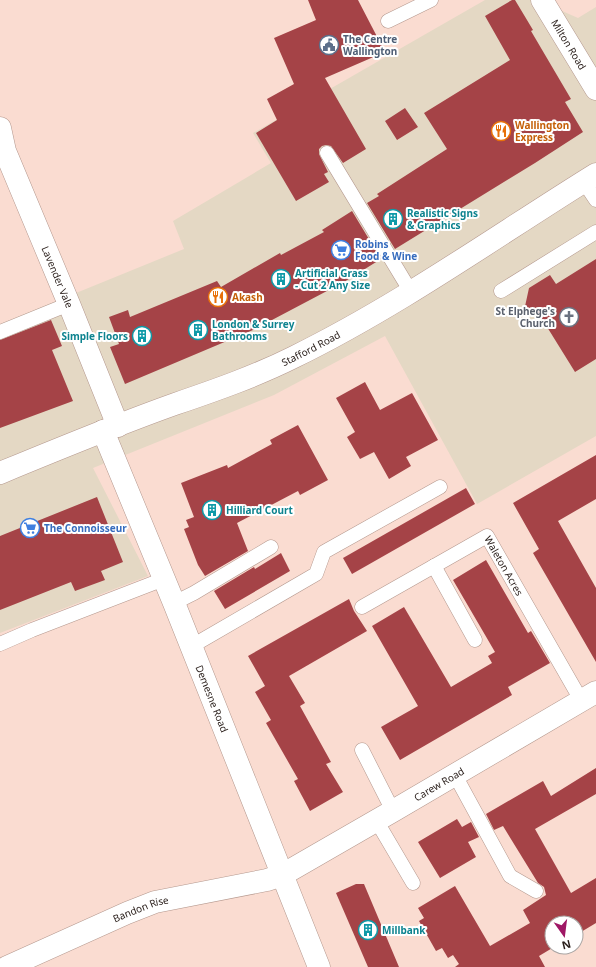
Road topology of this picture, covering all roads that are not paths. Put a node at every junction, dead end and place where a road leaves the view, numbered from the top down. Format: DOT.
graph roads {
  1 [pos="431,0"];
  2 [pos="542,0"];
  3 [pos="388,22"];
  4 [pos="596,89"];
  5 [pos="0,128"];
  6 [pos="327,153"];
  7 [pos="590,178"];
  8 [pos="596,200"];
  9 [pos="596,232"];
  10 [pos="411,292"];
  11 [pos="501,292"];
  12 [pos="70,304"];
  13 [pos="0,332"];
  14 [pos="111,429"];
  15 [pos="0,473"];
  16 [pos="440,487"];
  17 [pos="271,547"];
  18 [pos="434,566"];
  19 [pos="164,579"];
  20 [pos="174,603"];
  21 [pos="362,607"];
  22 [pos="475,640"];
  23 [pos="0,644"];
  24 [pos="192,646"];
  25 [pos="588,696"];
  26 [pos="362,750"];
  27 [pos="455,775"];
  28 [pos="385,816"];
  29 [pos="282,875"];
  30 [pos="413,884"];
  31 [pos="536,891"];
  32 [pos="7,967"];
  33 [pos="319,967"];
  1 -- 3 [label="lane"];
  2 -- 4 [label="street, Milton Road"];
  5 -- 12 [label="street, Lavender Vale"];
  6 -- 10 [label="lane"];
  7 -- 8 [label="lane"];
  7 -- 10 [label="street, Stafford Road"];
  9 -- 11 [label="lane"];
  10 -- 14 [label="street, Stafford Road"];
  12 -- 13 [label="lane"];
  12 -- 14 [label="street, Lavender Vale"];
  14 -- 15 [label="street, Stafford Road"];
  14 -- 19 [label="street, Demesne Road"];
  16 -- 24 [label="lane"];
  17 -- 20 [label="lane"];
  18 -- 21 [label="lane, Waleton Acres"];
  18 -- 22 [label="lane"];
  18 -- 25 [label="lane, Waleton Acres"];
  19 -- 20 [label="street, Demesne Road"];
  19 -- 23 [label="lane"];
  20 -- 24 [label="street, Demesne Road"];
  24 -- 29 [label="street, Demesne Road"];
  25 -- 27 [label="street, Carew Road"];
  26 -- 28 [label="lane"];
  27 -- 28 [label="street, Carew Road"];
  27 -- 31 [label="lane"];
  28 -- 29 [label="street, Carew Road"];
  28 -- 30 [label="lane"];
  29 -- 32 [label="street, Bandon Rise"];
  29 -- 33 [label="street, Demesne Road"];
}
